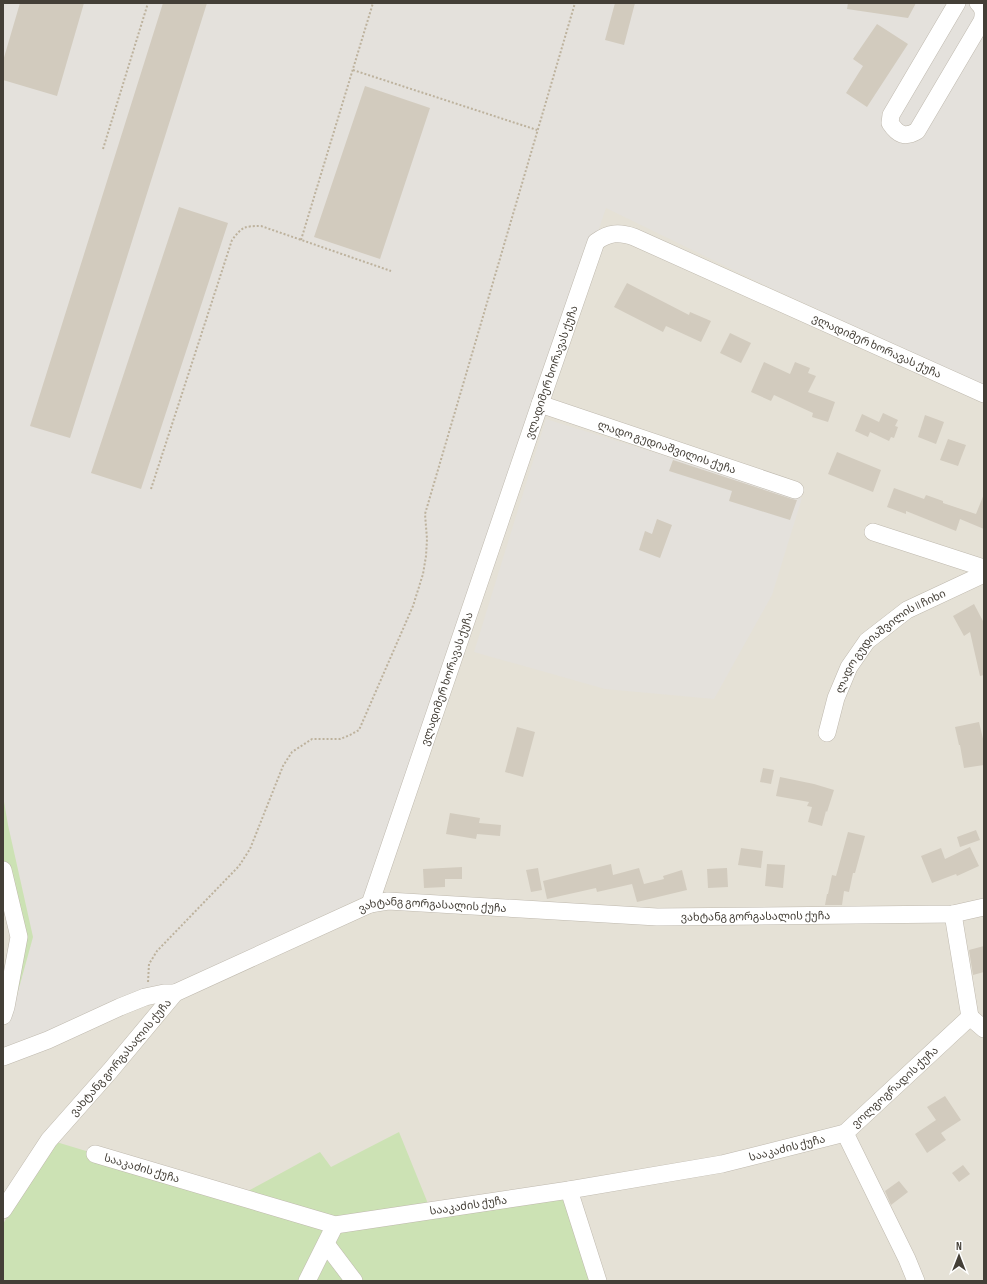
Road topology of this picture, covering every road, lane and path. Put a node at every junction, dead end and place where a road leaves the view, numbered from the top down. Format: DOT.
graph roads {
  1 [pos="148,3"];
  2 [pos="374,3"];
  3 [pos="575,3"];
  4 [pos="957,3"];
  5 [pos="978,3"];
  6 [pos="353,70"];
  7 [pos="537,130"];
  8 [pos="103,149"];
  9 [pos="301,240"];
  10 [pos="392,271"];
  11 [pos="984,394"];
  12 [pos="540,404"];
  13 [pos="151,489"];
  14 [pos="795,490"];
  15 [pos="873,532"];
  16 [pos="984,568"];
  17 [pos="984,574"];
  18 [pos="827,733"];
  19 [pos="3,870"];
  20 [pos="370,904"];
  21 [pos="984,907"];
  22 [pos="953,914"];
  23 [pos="175,993"];
  24 [pos="153,995"];
  25 [pos="5,1011"];
  26 [pos="970,1017"];
  27 [pos="984,1029"];
  28 [pos="3,1057"];
  29 [pos="845,1133"];
  30 [pos="95,1154"];
  31 [pos="569,1190"];
  32 [pos="3,1210"];
  33 [pos="335,1225"];
  34 [pos="326,1244"];
  35 [pos="308,1281"];
  36 [pos="354,1281"];
  37 [pos="598,1281"];
  38 [pos="916,1281"];
  1 -- 8 [label="path"];
  2 -- 6 [label="path"];
  3 -- 7 [label="path"];
  4 -- 5 [label="street"];
  6 -- 7 [label="path"];
  6 -- 9 [label="path"];
  7 -- 24 [label="path"];
  9 -- 10 [label="path"];
  9 -- 13 [label="path"];
  11 -- 12 [label="street, ვლადიმერ ხორავას ქუჩა"];
  12 -- 14 [label="street, ლადო გუდიაშვილის ქუჩა"];
  12 -- 20 [label="street, ვლადიმერ ხორავას ქუჩა"];
  15 -- 16 [label="street"];
  17 -- 18 [label="street, ლადო გუდიაშვილის II ჩიხი"];
  19 -- 25 [label="street"];
  20 -- 22 [label="street, ვახტანგ გორგასალის ქუჩა"];
  20 -- 23 [label="street, ვახტანგ გორგასალის ქუჩა"];
  21 -- 22 [label="street, ვახტანგ გორგასალის ქუჩა"];
  22 -- 26 [label="street"];
  23 -- 24 [label="street"];
  23 -- 32 [label="street, ვახტანგ გორგასალის ქუჩა"];
  24 -- 28 [label="street"];
  26 -- 27 [label="street"];
  26 -- 29 [label="street, ვოლგოგრადის ქუჩა"];
  29 -- 31 [label="street, სააკაძის ქუჩა"];
  29 -- 38 [label="street, ვოლგოგრადის ქუჩა"];
  30 -- 33 [label="street, სააკაძის ქუჩა"];
  31 -- 33 [label="street, სააკაძის ქუჩა"];
  31 -- 37 [label="street"];
  33 -- 34 [label="street"];
  34 -- 35 [label="street"];
  34 -- 36 [label="street"];
}
